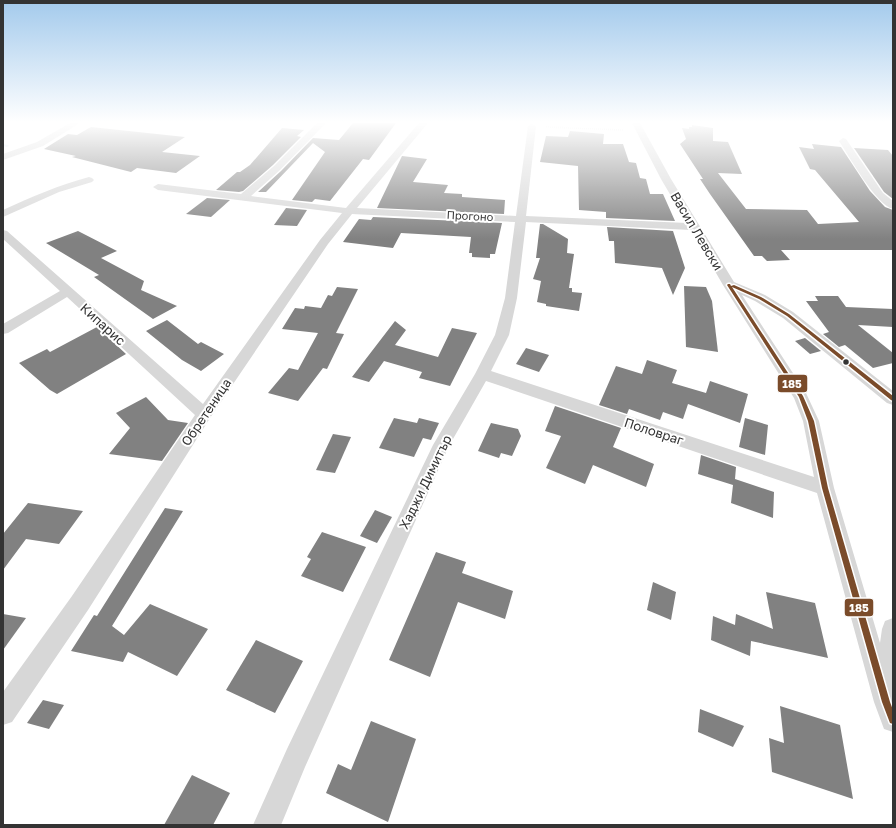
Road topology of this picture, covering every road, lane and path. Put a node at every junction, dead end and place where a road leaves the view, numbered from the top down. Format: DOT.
graph roads {
  1 [pos="283,162"];
  2 [pos="391,162"];
  3 [pos="528,162"];
  4 [pos="657,162"];
  5 [pos="857,162"];
  6 [pos="89,180"];
  7 [pos="158,187"];
  8 [pos="246,198"];
  9 [pos="893,206"];
  10 [pos="349,211"];
  11 [pos="3,214"];
  12 [pos="521,218"];
  13 [pos="695,227"];
  14 [pos="3,233"];
  15 [pos="729,285"];
  16 [pos="67,292"];
  17 [pos="3,330"];
  18 [pos="482,374"];
  19 [pos="893,399"];
  20 [pos="204,414"];
  21 [pos="825,488"];
  22 [pos="893,628"];
  23 [pos="890,711"];
  24 [pos="3,713"];
  25 [pos="267,825"];
  1 -- 8 [label="street"];
  2 -- 10 [label="street, Обретеница"];
  3 -- 12 [label="street, Хаджи Димитър"];
  4 -- 13 [label="street, Васил Левски"];
  5 -- 9 [label="street"];
  6 -- 11 [label="street"];
  7 -- 8 [label="street, Прогоно"];
  8 -- 10 [label="street, Прогоно"];
  10 -- 12 [label="street, Прогоно"];
  10 -- 20 [label="street, Обретеница"];
  12 -- 13 [label="street, Прогоно"];
  12 -- 18 [label="street, Хаджи Димитър"];
  13 -- 15 [label="street, Васил Левски"];
  14 -- 16 [label="street, Кипарис"];
  15 -- 19 [label="street"];
  15 -- 21 [label="street, Васил Левски"];
  16 -- 17 [label="street"];
  16 -- 20 [label="street, Кипарис"];
  18 -- 21 [label="street, Половраг"];
  18 -- 25 [label="street, Хаджи Димитър"];
  20 -- 24 [label="street, Обретеница"];
  21 -- 23 [label="street, Васил Левски"];
  22 -- 23 [label="street"];
}
